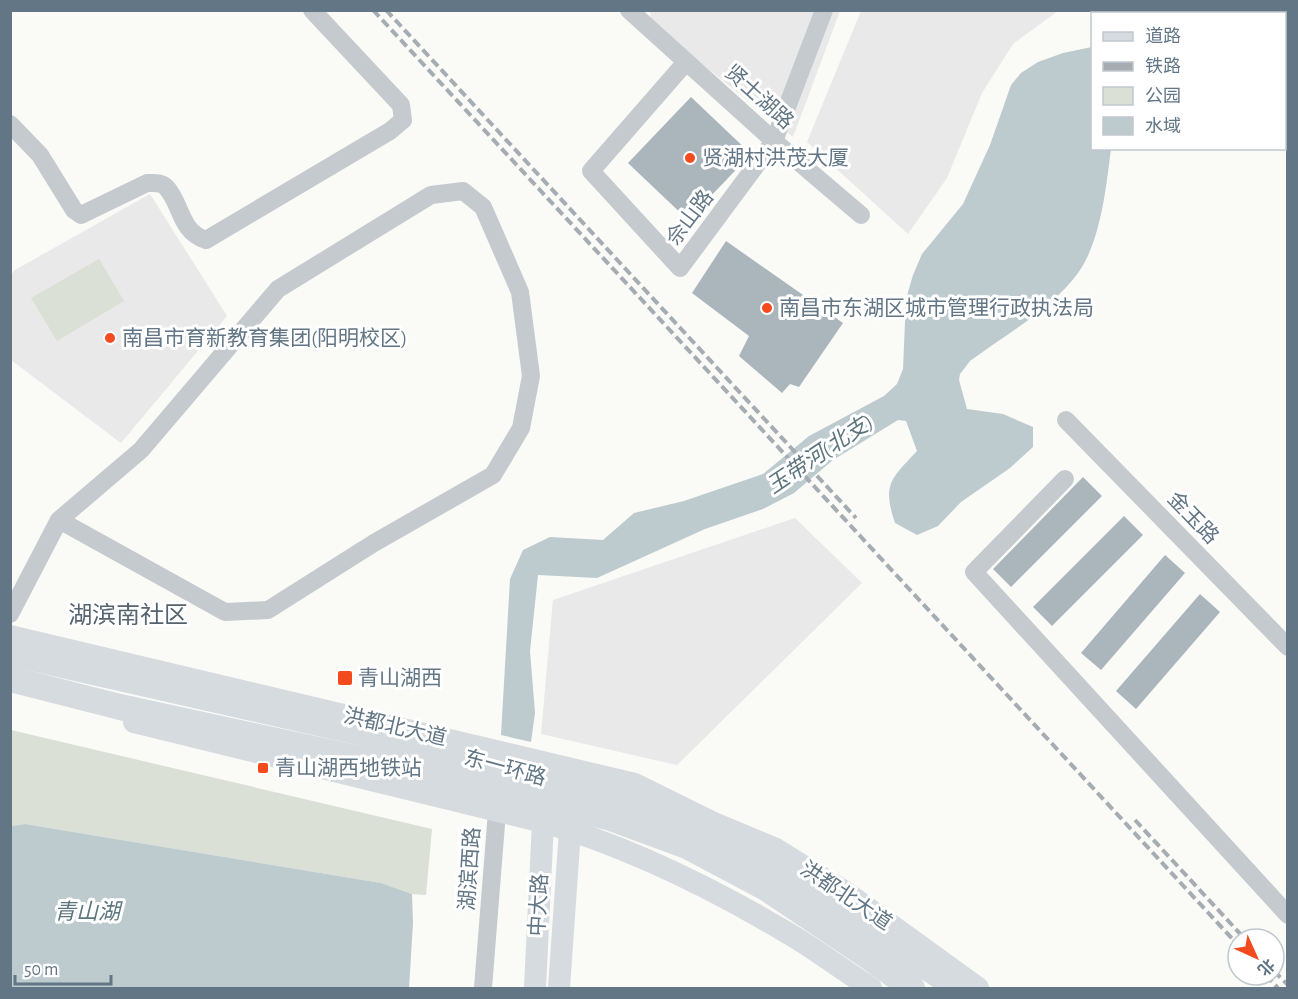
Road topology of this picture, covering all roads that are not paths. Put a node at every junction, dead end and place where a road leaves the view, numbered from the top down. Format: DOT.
graph roads {
  1 [pos="312,10"];
  2 [pos="629,10"];
  3 [pos="824,10"];
  4 [pos="686,62"];
  5 [pos="10,124"];
  6 [pos="774,141"];
  7 [pos="861,215"];
  8 [pos="1066,420"];
  9 [pos="1065,479"];
  10 [pos="59,520"];
  11 [pos="10,614"];
  12 [pos="10,630"];
  13 [pos="10,636"];
  14 [pos="1287,647"];
  15 [pos="10,652"];
  16 [pos="13,683"];
  17 [pos="257,710"];
  18 [pos="504,753"];
  19 [pos="496,810"];
  20 [pos="543,822"];
  21 [pos="570,830"];
  22 [pos="1287,915"];
  23 [pos="483,988"];
  24 [pos="535,988"];
  25 [pos="559,988"];
  26 [pos="870,988"];
  27 [pos="912,988"];
  28 [pos="957,988"];
  29 [pos="978,988"];
  1 -- 5 [label="street"];
  2 -- 4 [label="street, 贤士湖路"];
  3 -- 6 [label="street, 佘山路"];
  4 -- 6 [label="street, 贤士湖路"];
  4 -- 6 [label="street, 佘山路"];
  6 -- 7 [label="street, 贤士湖路"];
  8 -- 14 [label="street, 金玉路"];
  9 -- 22 [label="street"];
  10 -- 10 [label="street"];
  10 -- 11 [label="street"];
  12 -- 17 [label="main road"];
  13 -- 18 [label="main road, 洪都北大道"];
  15 -- 17 [label="highway, 东一环路"];
  16 -- 19 [label="main road"];
  16 -- 27 [label="highway, 东一环路"];
  17 -- 28 [label="highway, 东一环路"];
  18 -- 19 [label="street, 湖滨西路"];
  18 -- 29 [label="main road, 洪都北大道"];
  19 -- 20 [label="main road"];
  19 -- 23 [label="street, 湖滨西路"];
  20 -- 21 [label="main road"];
  20 -- 24 [label="main road, 中大路"];
  21 -- 25 [label="main road, 中大路"];
  21 -- 26 [label="main road"];
}
